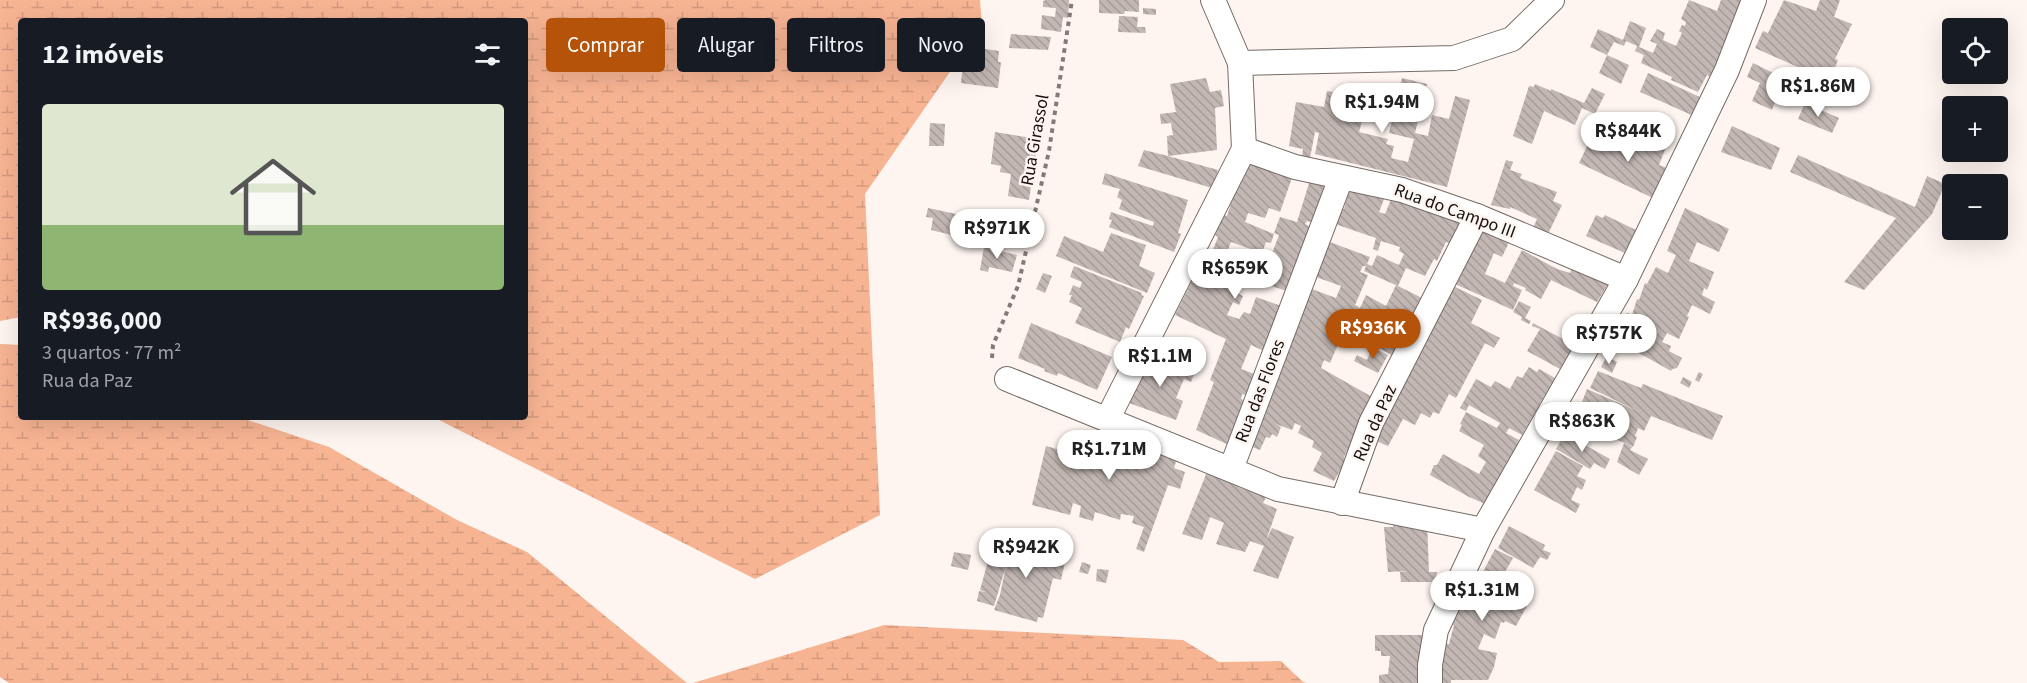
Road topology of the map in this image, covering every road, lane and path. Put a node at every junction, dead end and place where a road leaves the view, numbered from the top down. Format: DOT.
graph roads {
  1 [pos="1072,0"];
  2 [pos="1213,0"];
  3 [pos="1552,0"];
  4 [pos="1754,0"];
  5 [pos="1240,63"];
  6 [pos="1245,149"];
  7 [pos="1341,178"];
  8 [pos="1477,216"];
  9 [pos="1626,279"];
  10 [pos="1007,379"];
  11 [pos="1107,418"];
  12 [pos="1231,469"];
  13 [pos="1342,503"];
  14 [pos="1483,530"];
  15 [pos="1430,683"];
  1 -- 10 [label="path, Rua Girassol"];
  2 -- 5 [label="street"];
  3 -- 5 [label="street"];
  4 -- 9 [label="street"];
  5 -- 6 [label="street"];
  6 -- 7 [label="street, Rua do Campo III"];
  6 -- 11 [label="street"];
  7 -- 8 [label="street, Rua do Campo III"];
  7 -- 12 [label="street, Rua das Flores"];
  8 -- 9 [label="street, Rua do Campo III"];
  8 -- 13 [label="street, Rua da Paz"];
  9 -- 14 [label="street"];
  10 -- 11 [label="street"];
  11 -- 12 [label="street"];
  12 -- 13 [label="street"];
  13 -- 14 [label="street"];
  14 -- 15 [label="street"];
}
